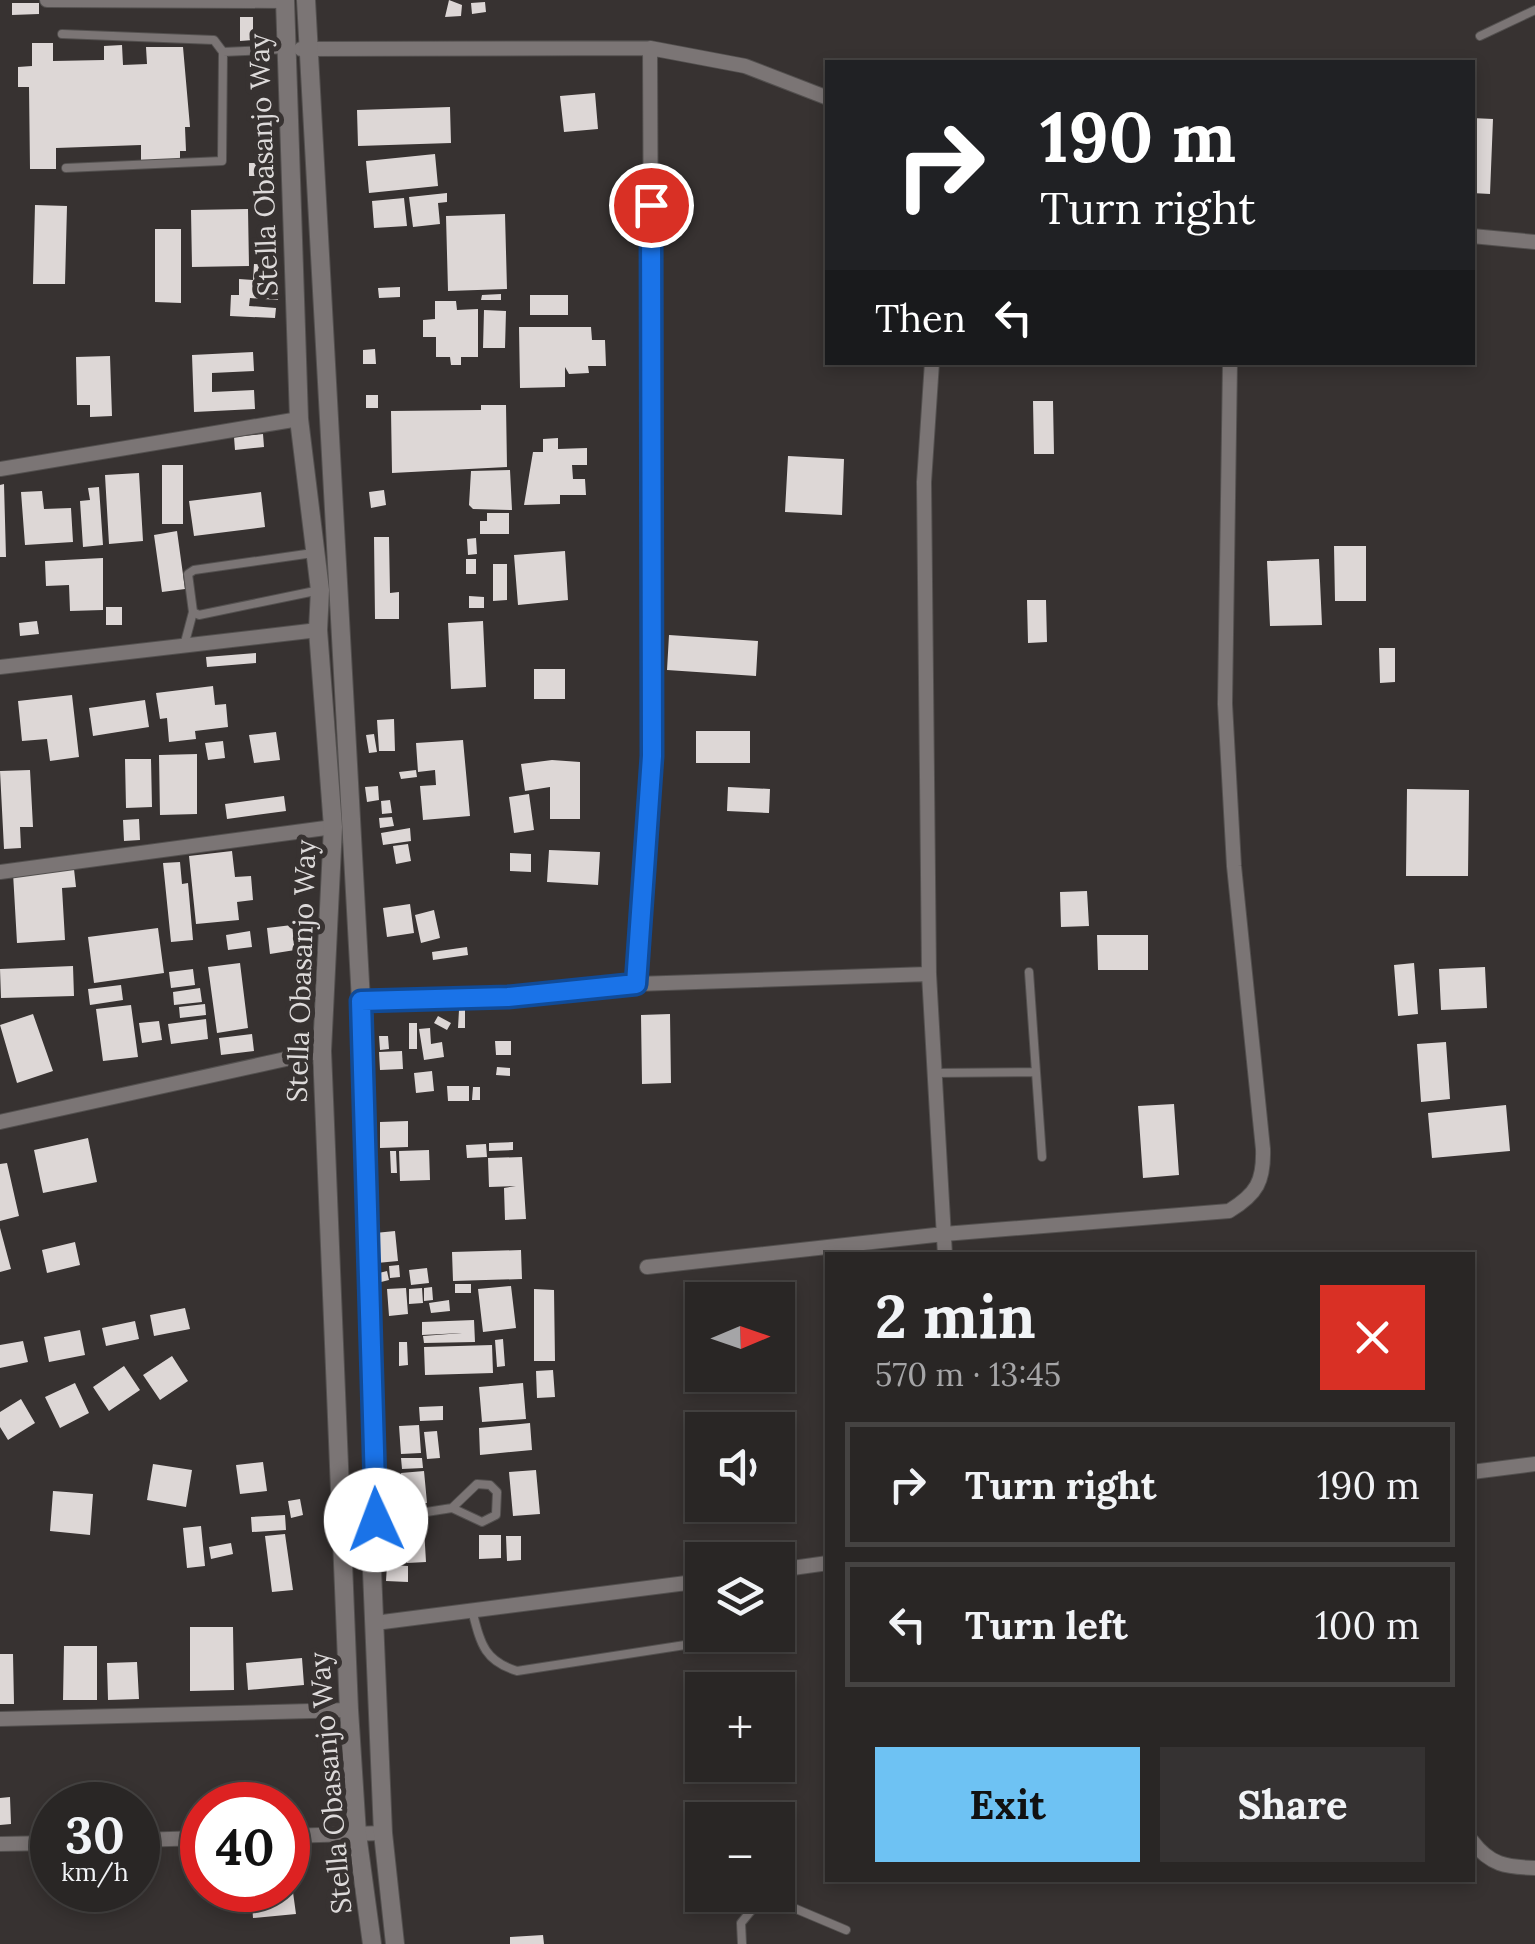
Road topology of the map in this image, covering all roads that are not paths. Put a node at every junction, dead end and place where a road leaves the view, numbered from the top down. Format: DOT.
graph roads {
  1 [pos="47,0"];
  2 [pos="285,0"];
  3 [pos="306,0"];
  4 [pos="1535,10"];
  5 [pos="62,34"];
  6 [pos="1480,36"];
  7 [pos="650,48"];
  8 [pos="286,49"];
  9 [pos="306,49"];
  10 [pos="223,52"];
  11 [pos="825,97"];
  12 [pos="66,168"];
  13 [pos="1475,236"];
  14 [pos="1535,242"];
  15 [pos="932,365"];
  16 [pos="1230,365"];
  17 [pos="299,419"];
  18 [pos="0,469"];
  19 [pos="317,552"];
  20 [pos="324,578"];
  21 [pos="194,612"];
  22 [pos="318,630"];
  23 [pos="184,647"];
  24 [pos="0,667"];
  25 [pos="333,826"];
  26 [pos="0,872"];
  27 [pos="1029,972"];
  28 [pos="929,974"];
  29 [pos="636,984"];
  30 [pos="361,1001"];
  31 [pos="322,1051"];
  32 [pos="1036,1072"];
  33 [pos="932,1074"];
  34 [pos="0,1122"];
  35 [pos="1042,1158"];
  36 [pos="944,1234"];
  37 [pos="944,1252"];
  38 [pos="647,1267"];
  39 [pos="1535,1464"];
  40 [pos="1475,1472"];
  41 [pos="452,1508"];
  42 [pos="376,1520"];
  43 [pos="825,1563"];
  44 [pos="795,1568"];
  45 [pos="685,1583"];
  46 [pos="473,1614"];
  47 [pos="375,1624"];
  48 [pos="685,1645"];
  49 [pos="349,1710"];
  50 [pos="0,1720"];
  51 [pos="357,1834"];
  52 [pos="383,1834"];
  53 [pos="310,1835"];
  54 [pos="30,1843"];
  55 [pos="0,1844"];
  56 [pos="1475,1845"];
  57 [pos="1535,1868"];
  58 [pos="846,1930"];
  59 [pos="372,1944"];
  60 [pos="395,1944"];
  61 [pos="742,1944"];
  1 -- 2 [label="street"];
  2 -- 8 [label="street, Stella Obasanjo Way"];
  3 -- 9 [label="street"];
  4 -- 6 [label="lane"];
  5 -- 10 [label="lane"];
  7 -- 9 [label="street"];
  7 -- 11 [label="street"];
  7 -- 29 [label="street"];
  8 -- 9 [label="street"];
  8 -- 10 [label="lane"];
  8 -- 17 [label="street, Stella Obasanjo Way"];
  9 -- 20 [label="street"];
  10 -- 12 [label="lane"];
  13 -- 14 [label="street"];
  15 -- 28 [label="street"];
  16 -- 36 [label="street"];
  17 -- 18 [label="street"];
  17 -- 19 [label="street, Stella Obasanjo Way"];
  19 -- 20 [label="street, Stella Obasanjo Way"];
  19 -- 21 [label="lane"];
  20 -- 21 [label="lane"];
  20 -- 22 [label="street, Stella Obasanjo Way"];
  20 -- 30 [label="street"];
  21 -- 23 [label="lane"];
  22 -- 23 [label="street"];
  22 -- 25 [label="street, Stella Obasanjo Way"];
  23 -- 24 [label="street"];
  25 -- 26 [label="street"];
  25 -- 31 [label="street, Stella Obasanjo Way"];
  27 -- 32 [label="lane"];
  28 -- 29 [label="street"];
  28 -- 33 [label="street"];
  29 -- 30 [label="street"];
  30 -- 42 [label="street"];
  31 -- 34 [label="street"];
  31 -- 49 [label="street, Stella Obasanjo Way"];
  32 -- 33 [label="lane"];
  32 -- 35 [label="lane"];
  33 -- 36 [label="street"];
  36 -- 37 [label="street"];
  36 -- 38 [label="street"];
  39 -- 40 [label="street"];
  41 -- 41 [label="lane"];
  41 -- 42 [label="lane"];
  42 -- 47 [label="street"];
  43 -- 44 [label="street"];
  45 -- 46 [label="street"];
  46 -- 47 [label="street"];
  46 -- 48 [label="lane"];
  47 -- 52 [label="street"];
  49 -- 50 [label="street"];
  49 -- 51 [label="street, Stella Obasanjo Way"];
  51 -- 52 [label="street"];
  51 -- 53 [label="street"];
  51 -- 59 [label="street, Stella Obasanjo Way"];
  52 -- 60 [label="street"];
  54 -- 55 [label="street"];
  56 -- 57 [label="street"];
  58 -- 61 [label="lane"];
}
